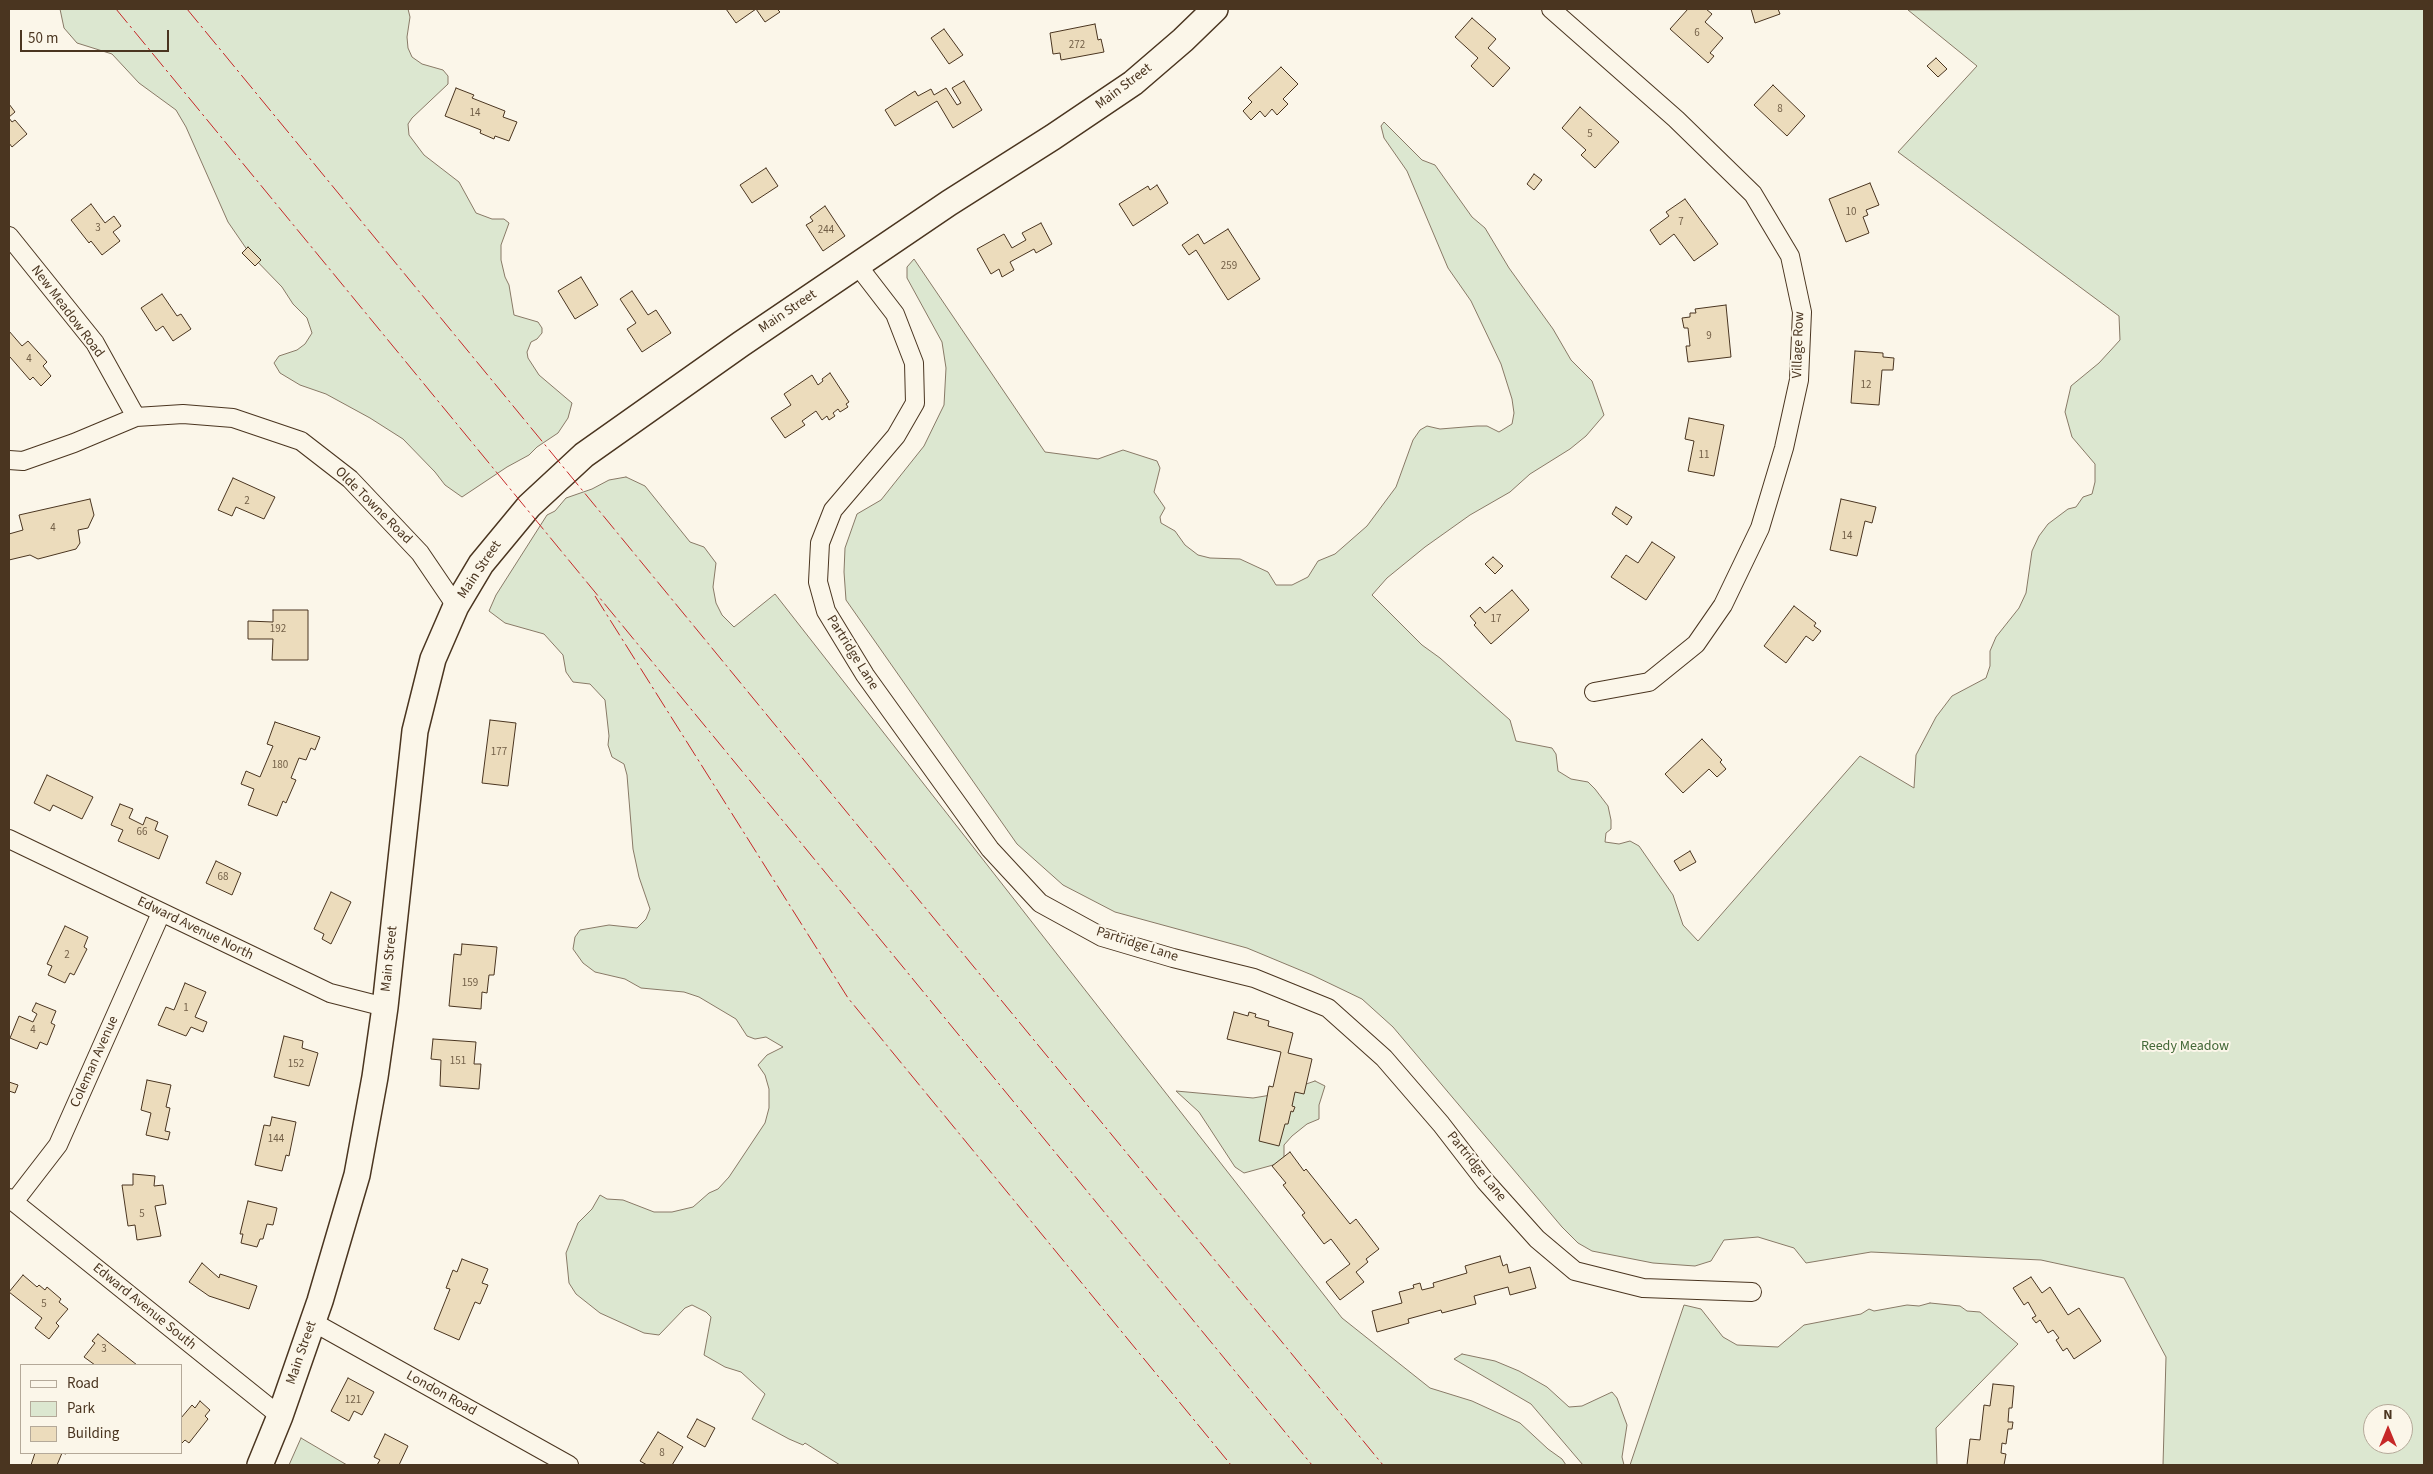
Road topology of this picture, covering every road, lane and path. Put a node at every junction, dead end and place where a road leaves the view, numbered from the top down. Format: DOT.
graph roads {
  1 [pos="1215,9"];
  2 [pos="1551,9"];
  3 [pos="9,236"];
  4 [pos="858,266"];
  5 [pos="136,417"];
  6 [pos="9,460"];
  7 [pos="456,606"];
  8 [pos="1594,692"];
  9 [pos="9,839"];
  10 [pos="161,913"];
  11 [pos="385,1007"];
  12 [pos="12,1200"];
  13 [pos="1752,1292"];
  14 [pos="313,1322"];
  15 [pos="280,1416"];
  16 [pos="260,1465"];
  17 [pos="569,1465"];
  1 -- 4 [label="street, Main Street"];
  2 -- 8 [label="street, Village Row"];
  3 -- 5 [label="street, New Meadow Road"];
  4 -- 7 [label="street, Main Street"];
  4 -- 13 [label="street, Partridge Lane"];
  5 -- 6 [label="street, Olde Towne Road"];
  5 -- 7 [label="street, Olde Towne Road"];
  7 -- 11 [label="street, Main Street"];
  9 -- 10 [label="street, Edward Avenue North"];
  10 -- 11 [label="street, Edward Avenue North"];
  10 -- 12 [label="street, Coleman Avenue"];
  11 -- 14 [label="street, Main Street"];
  12 -- 15 [label="street, Edward Avenue South"];
  14 -- 15 [label="street, Main Street"];
  14 -- 17 [label="street, London Road"];
  15 -- 16 [label="street, Main Street"];
}
